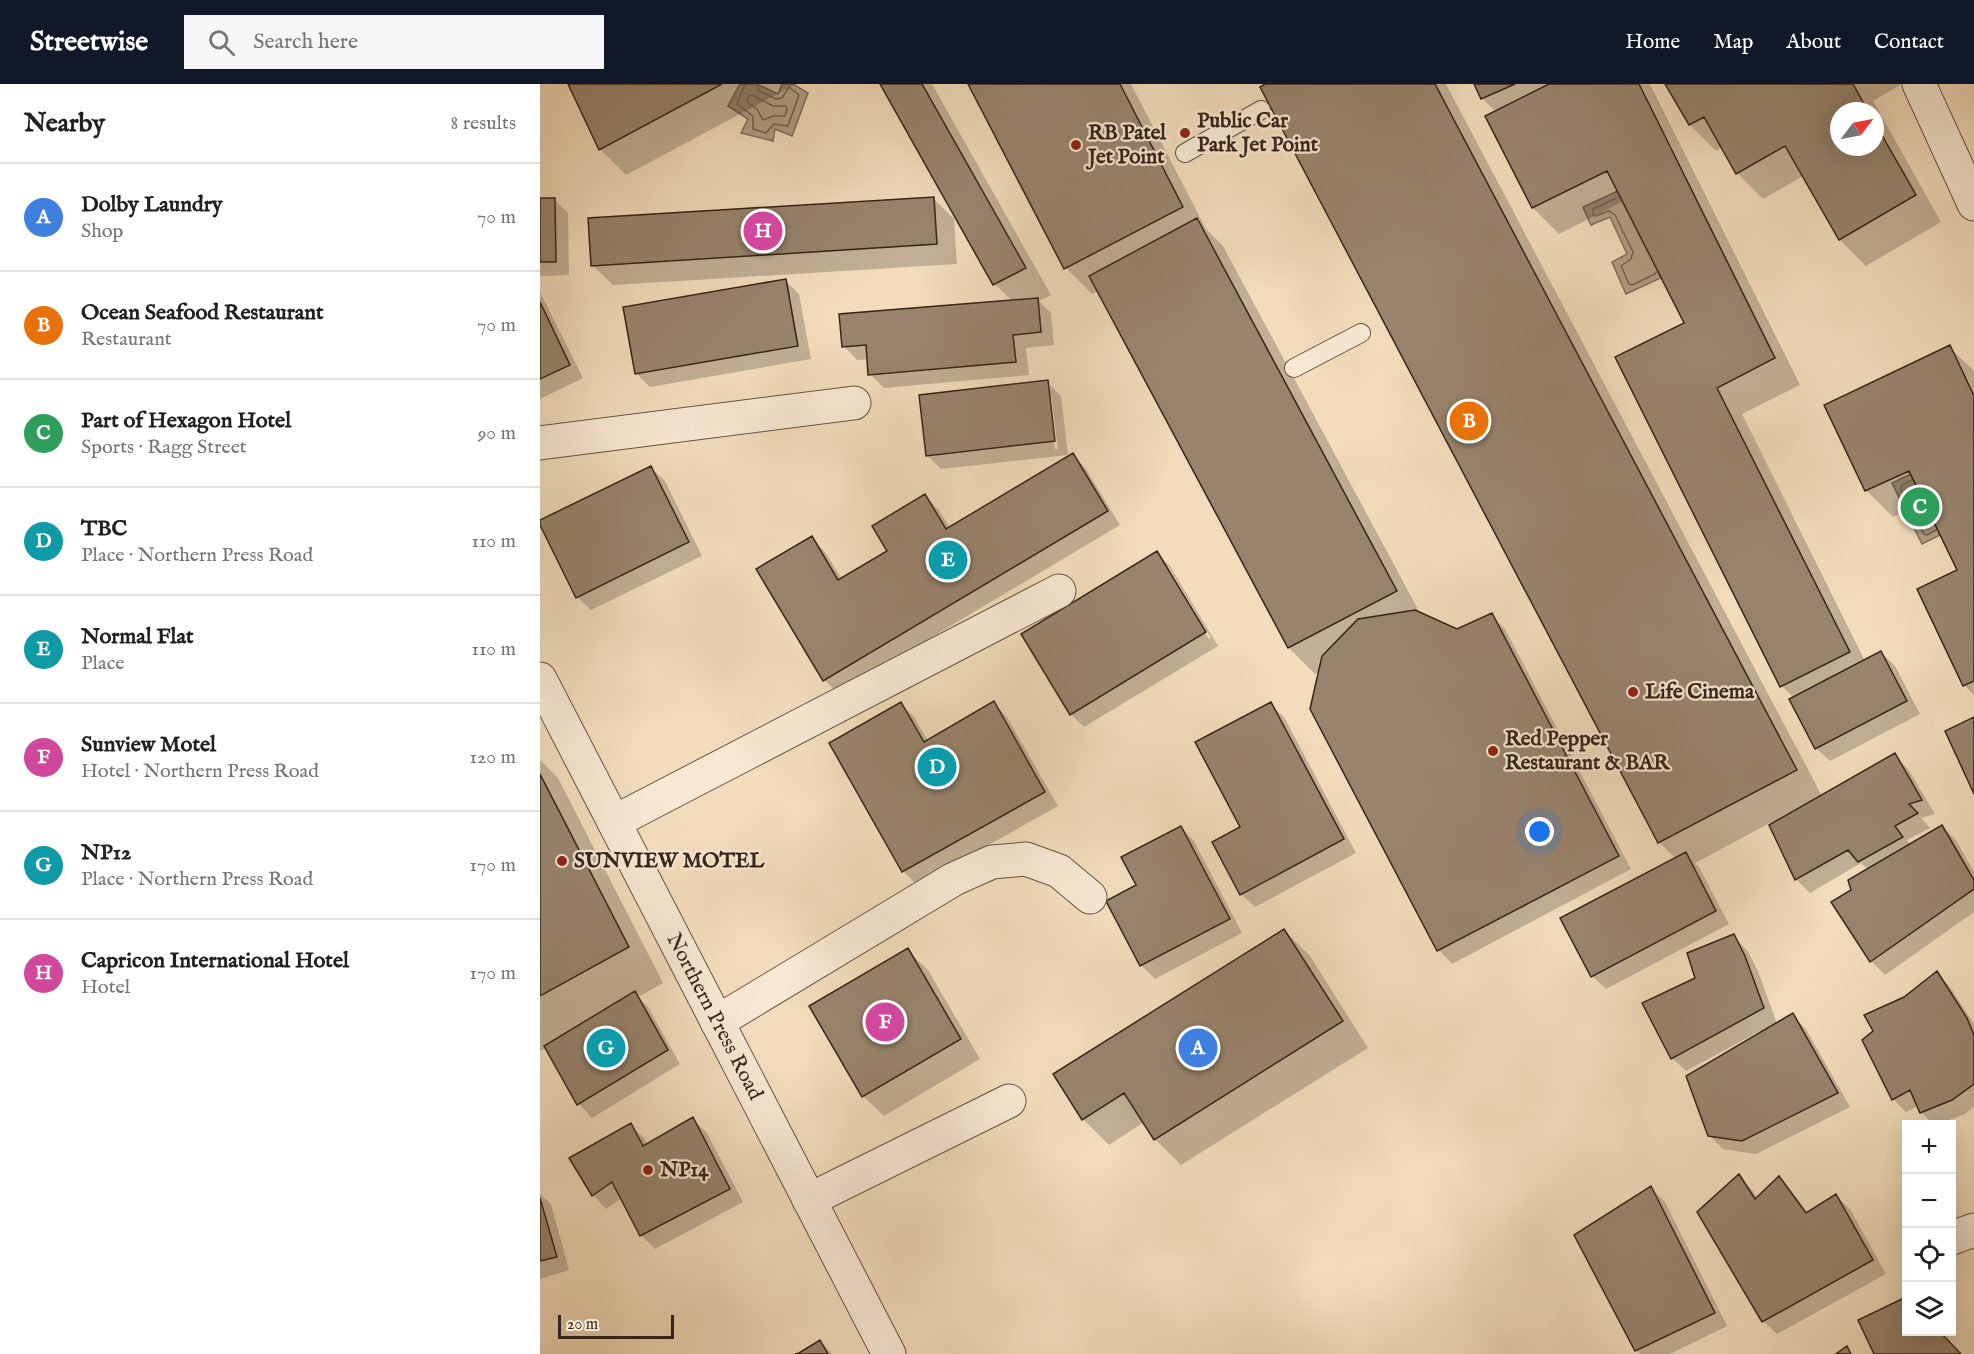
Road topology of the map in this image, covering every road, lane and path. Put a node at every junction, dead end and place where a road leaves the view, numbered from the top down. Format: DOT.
graph roads {
  1 [pos="1919,84"];
  2 [pos="1262,110"];
  3 [pos="1185,153"];
  4 [pos="1974,204"];
  5 [pos="1361,333"];
  6 [pos="1294,368"];
  7 [pos="855,403"];
  8 [pos="540,443"];
  9 [pos="1059,591"];
  10 [pos="540,679"];
  11 [pos="614,822"];
  12 [pos="1090,897"];
  13 [pos="717,1022"];
  14 [pos="1009,1101"];
  15 [pos="809,1200"];
  16 [pos="1974,1230"];
  17 [pos="1956,1237"];
  18 [pos="889,1354"];
  1 -- 4 [label="street"];
  2 -- 3 [label="lane"];
  5 -- 6 [label="lane"];
  7 -- 8 [label="street"];
  9 -- 11 [label="street"];
  10 -- 11 [label="street, Northern Press Road"];
  11 -- 13 [label="street, Northern Press Road"];
  12 -- 13 [label="street"];
  13 -- 15 [label="street, Northern Press Road"];
  14 -- 15 [label="street"];
  15 -- 18 [label="street, Northern Press Road"];
  16 -- 17 [label="street"];
}
